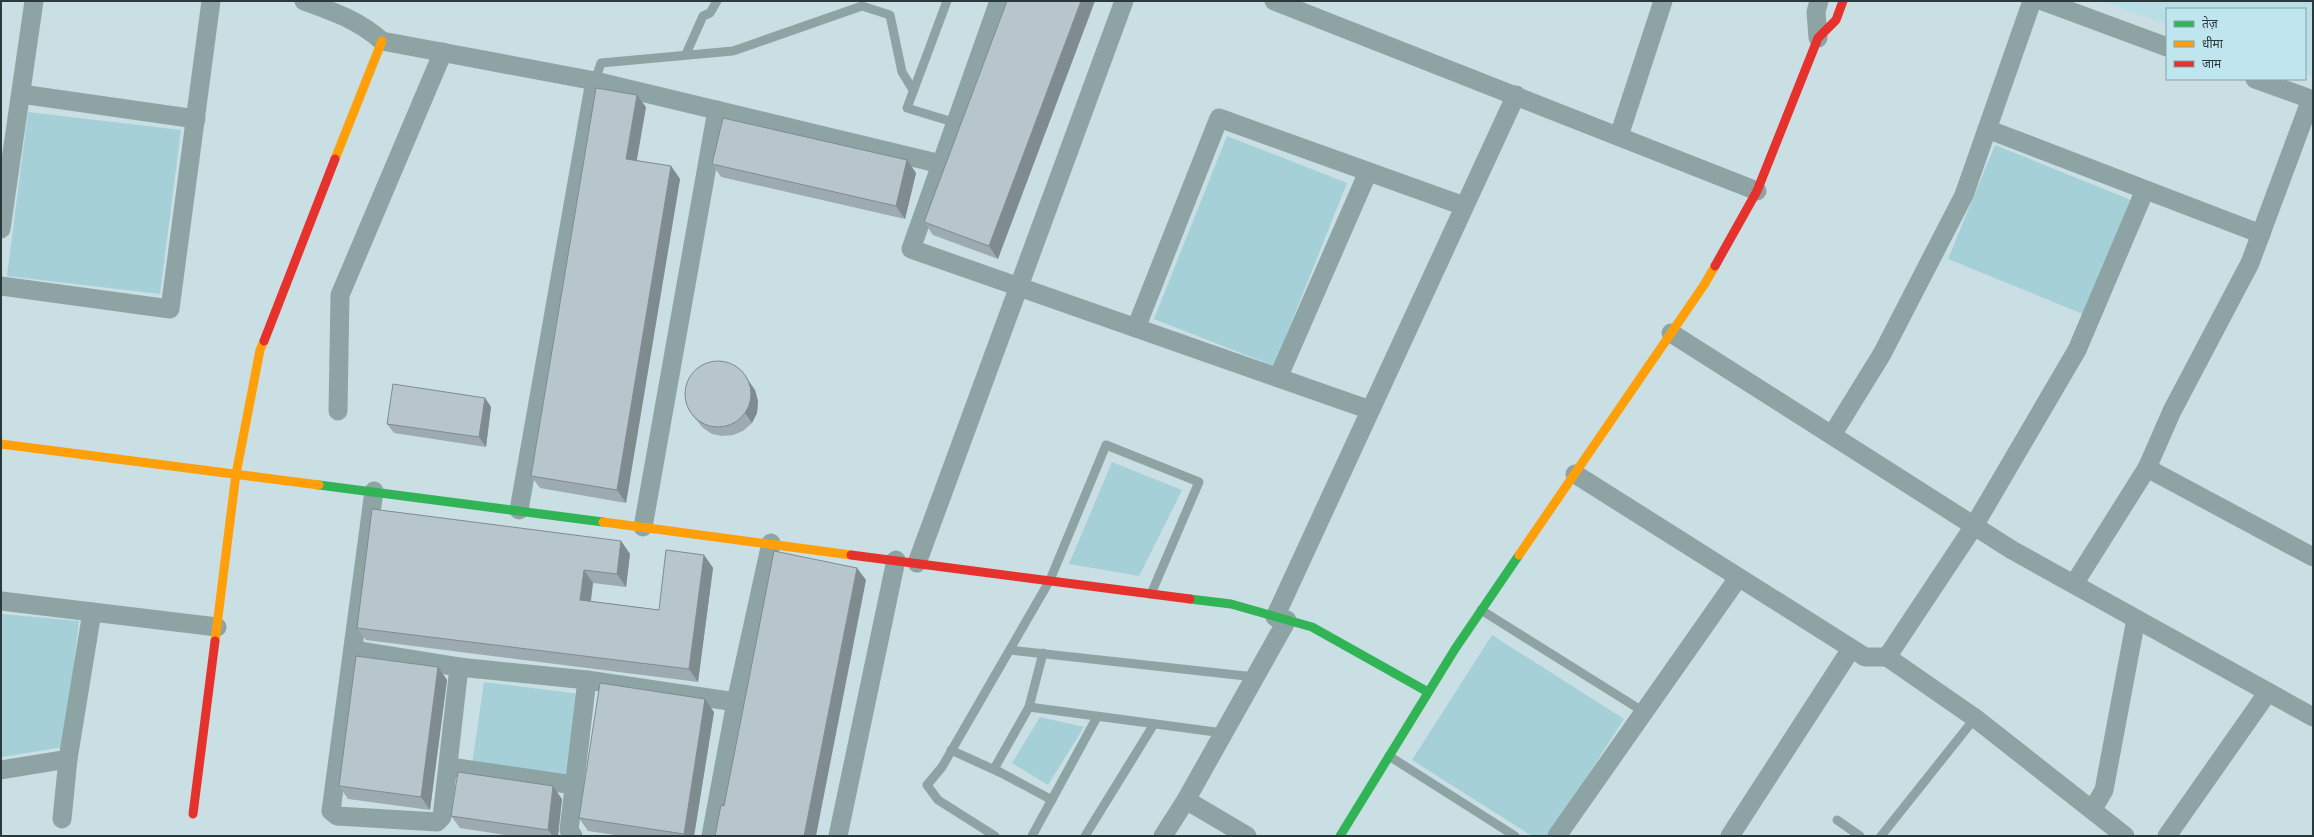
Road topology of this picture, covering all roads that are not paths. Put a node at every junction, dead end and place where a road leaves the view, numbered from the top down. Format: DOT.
graph roads {
  1 [pos="34,1"];
  2 [pos="211,1"];
  3 [pos="304,1"];
  4 [pos="717,1"];
  5 [pos="947,1"];
  6 [pos="999,1"];
  7 [pos="1124,1"];
  8 [pos="1274,1"];
  9 [pos="1662,1"];
  10 [pos="1819,1"];
  11 [pos="1843,1"];
  12 [pos="2032,1"];
  13 [pos="2042,1"];
  14 [pos="346,8"];
  15 [pos="1818,38"];
  16 [pos="382,41"];
  17 [pos="2166,47"];
  18 [pos="443,52"];
  19 [pos="686,54"];
  20 [pos="595,80"];
  21 [pos="2258,80"];
  22 [pos="913,90"];
  23 [pos="21,94"];
  24 [pos="1516,95"];
  25 [pos="2312,100"];
  26 [pos="717,110"];
  27 [pos="196,119"];
  28 [pos="956,123"];
  29 [pos="1987,129"];
  30 [pos="1620,136"];
  31 [pos="941,164"];
  32 [pos="1368,172"];
  33 [pos="2145,190"];
  34 [pos="1757,191"];
  35 [pos="1464,206"];
  36 [pos="1,230"];
  37 [pos="2261,234"];
  38 [pos="1,286"];
  39 [pos="1019,287"];
  40 [pos="1136,328"];
  41 [pos="1671,333"];
  42 [pos="1278,378"];
  43 [pos="1370,410"];
  44 [pos="338,411"];
  45 [pos="1832,435"];
  46 [pos="1,444"];
  47 [pos="2147,468"];
  48 [pos="236,474"];
  49 [pos="1575,474"];
  50 [pos="374,491"];
  51 [pos="519,510"];
  52 [pos="643,526"];
  53 [pos="1974,526"];
  54 [pos="771,543"];
  55 [pos="2313,557"];
  56 [pos="896,560"];
  57 [pos="917,563"];
  58 [pos="1738,578"];
  59 [pos="1050,580"];
  60 [pos="2074,584"];
  61 [pos="1151,594"];
  62 [pos="1,601"];
  63 [pos="1481,610"];
  64 [pos="92,612"];
  65 [pos="1281,618"];
  66 [pos="2136,619"];
  67 [pos="217,627"];
  68 [pos="1851,649"];
  69 [pos="352,650"];
  70 [pos="1010,650"];
  71 [pos="1043,653"];
  72 [pos="1888,657"];
  73 [pos="459,667"];
  74 [pos="1255,677"];
  75 [pos="587,680"];
  76 [pos="1428,692"];
  77 [pos="2268,692"];
  78 [pos="736,702"];
  79 [pos="1029,707"];
  80 [pos="1644,712"];
  81 [pos="1097,717"];
  82 [pos="2313,717"];
  83 [pos="1975,718"];
  84 [pos="1154,724"];
  85 [pos="1223,733"];
  86 [pos="951,750"];
  87 [pos="1389,756"];
  88 [pos="68,759"];
  89 [pos="450,767"];
  90 [pos="1,770"];
  91 [pos="1001,773"];
  92 [pos="574,785"];
  93 [pos="1052,800"];
  94 [pos="1186,800"];
  95 [pos="2093,809"];
  96 [pos="193,814"];
  97 [pos="62,819"];
  98 [pos="1837,820"];
  99 [pos="573,836"];
  100 [pos="711,836"];
  101 [pos="838,836"];
  102 [pos="995,836"];
  103 [pos="1032,836"];
  104 [pos="1085,836"];
  105 [pos="1163,836"];
  106 [pos="1247,836"];
  107 [pos="1340,836"];
  108 [pos="1515,836"];
  109 [pos="1557,836"];
  110 [pos="1730,836"];
  111 [pos="1860,836"];
  112 [pos="1881,836"];
  113 [pos="2125,836"];
  114 [pos="2167,836"];
  1 -- 23 [label="street"];
  2 -- 27 [label="street"];
  3 -- 14 [label="street"];
  4 -- 19 [label="lane"];
  5 -- 22 [label="lane"];
  6 -- 28 [label="street"];
  7 -- 39 [label="street"];
  8 -- 24 [label="street"];
  9 -- 30 [label="street"];
  10 -- 15 [label="street"];
  11 -- 15 [label="street"];
  12 -- 29 [label="street"];
  13 -- 17 [label="street"];
  14 -- 16 [label="street"];
  15 -- 34 [label="street"];
  16 -- 18 [label="street"];
  16 -- 48 [label="street"];
  18 -- 20 [label="street"];
  18 -- 44 [label="street"];
  19 -- 20 [label="lane"];
  19 -- 22 [label="lane"];
  20 -- 26 [label="street"];
  20 -- 51 [label="street"];
  21 -- 25 [label="street"];
  22 -- 28 [label="lane"];
  23 -- 27 [label="street"];
  23 -- 36 [label="street"];
  24 -- 30 [label="street"];
  24 -- 35 [label="street"];
  25 -- 37 [label="street"];
  26 -- 31 [label="street"];
  26 -- 52 [label="street"];
  27 -- 38 [label="street"];
  28 -- 31 [label="street"];
  29 -- 33 [label="street"];
  29 -- 45 [label="street"];
  30 -- 34 [label="street"];
  31 -- 39 [label="street"];
  32 -- 35 [label="street"];
  32 -- 40 [label="street"];
  32 -- 42 [label="street"];
  33 -- 37 [label="street"];
  33 -- 53 [label="street"];
  34 -- 41 [label="street"];
  35 -- 43 [label="street"];
  37 -- 47 [label="street"];
  39 -- 40 [label="street"];
  39 -- 57 [label="street"];
  40 -- 42 [label="street"];
  41 -- 45 [label="street"];
  41 -- 49 [label="street"];
  42 -- 43 [label="street"];
  43 -- 65 [label="street"];
  45 -- 53 [label="street"];
  46 -- 48 [label="street"];
  47 -- 55 [label="street"];
  47 -- 60 [label="street"];
  48 -- 50 [label="street"];
  48 -- 67 [label="street"];
  49 -- 58 [label="street"];
  49 -- 63 [label="street"];
  50 -- 51 [label="street"];
  50 -- 69 [label="street"];
  51 -- 52 [label="street"];
  52 -- 54 [label="street"];
  53 -- 60 [label="street"];
  53 -- 72 [label="street"];
  54 -- 56 [label="street"];
  54 -- 78 [label="street"];
  56 -- 57 [label="street"];
  56 -- 101 [label="street"];
  57 -- 59 [label="street"];
  58 -- 68 [label="street"];
  58 -- 80 [label="street"];
  59 -- 61 [label="street"];
  59 -- 61 [label="lane"];
  59 -- 70 [label="lane"];
  60 -- 66 [label="street"];
  61 -- 65 [label="street"];
  62 -- 64 [label="street"];
  63 -- 76 [label="street"];
  63 -- 80 [label="lane"];
  64 -- 67 [label="street"];
  64 -- 88 [label="street"];
  65 -- 74 [label="street"];
  65 -- 76 [label="street"];
  66 -- 77 [label="street"];
  66 -- 95 [label="street"];
  67 -- 96 [label="street"];
  68 -- 72 [label="street"];
  68 -- 110 [label="street"];
  69 -- 73 [label="street"];
  69 -- 89 [label="street"];
  70 -- 71 [label="lane"];
  70 -- 86 [label="lane"];
  71 -- 74 [label="lane"];
  71 -- 79 [label="lane"];
  72 -- 83 [label="street"];
  73 -- 75 [label="street"];
  73 -- 89 [label="street"];
  74 -- 85 [label="street"];
  75 -- 78 [label="street"];
  75 -- 92 [label="street"];
  76 -- 87 [label="street"];
  77 -- 82 [label="street"];
  77 -- 114 [label="street"];
  78 -- 100 [label="street"];
  79 -- 81 [label="lane"];
  79 -- 91 [label="lane"];
  80 -- 109 [label="street"];
  81 -- 84 [label="lane"];
  81 -- 93 [label="lane"];
  83 -- 95 [label="street"];
  83 -- 112 [label="lane"];
  84 -- 85 [label="lane"];
  84 -- 104 [label="lane"];
  85 -- 94 [label="street"];
  86 -- 91 [label="lane"];
  86 -- 102 [label="lane"];
  87 -- 107 [label="street"];
  87 -- 108 [label="lane"];
  88 -- 90 [label="street"];
  88 -- 97 [label="street"];
  89 -- 92 [label="street"];
  91 -- 93 [label="lane"];
  92 -- 99 [label="street"];
  93 -- 103 [label="lane"];
  94 -- 105 [label="street"];
  94 -- 106 [label="street"];
  95 -- 113 [label="street"];
  98 -- 111 [label="lane"];
}
